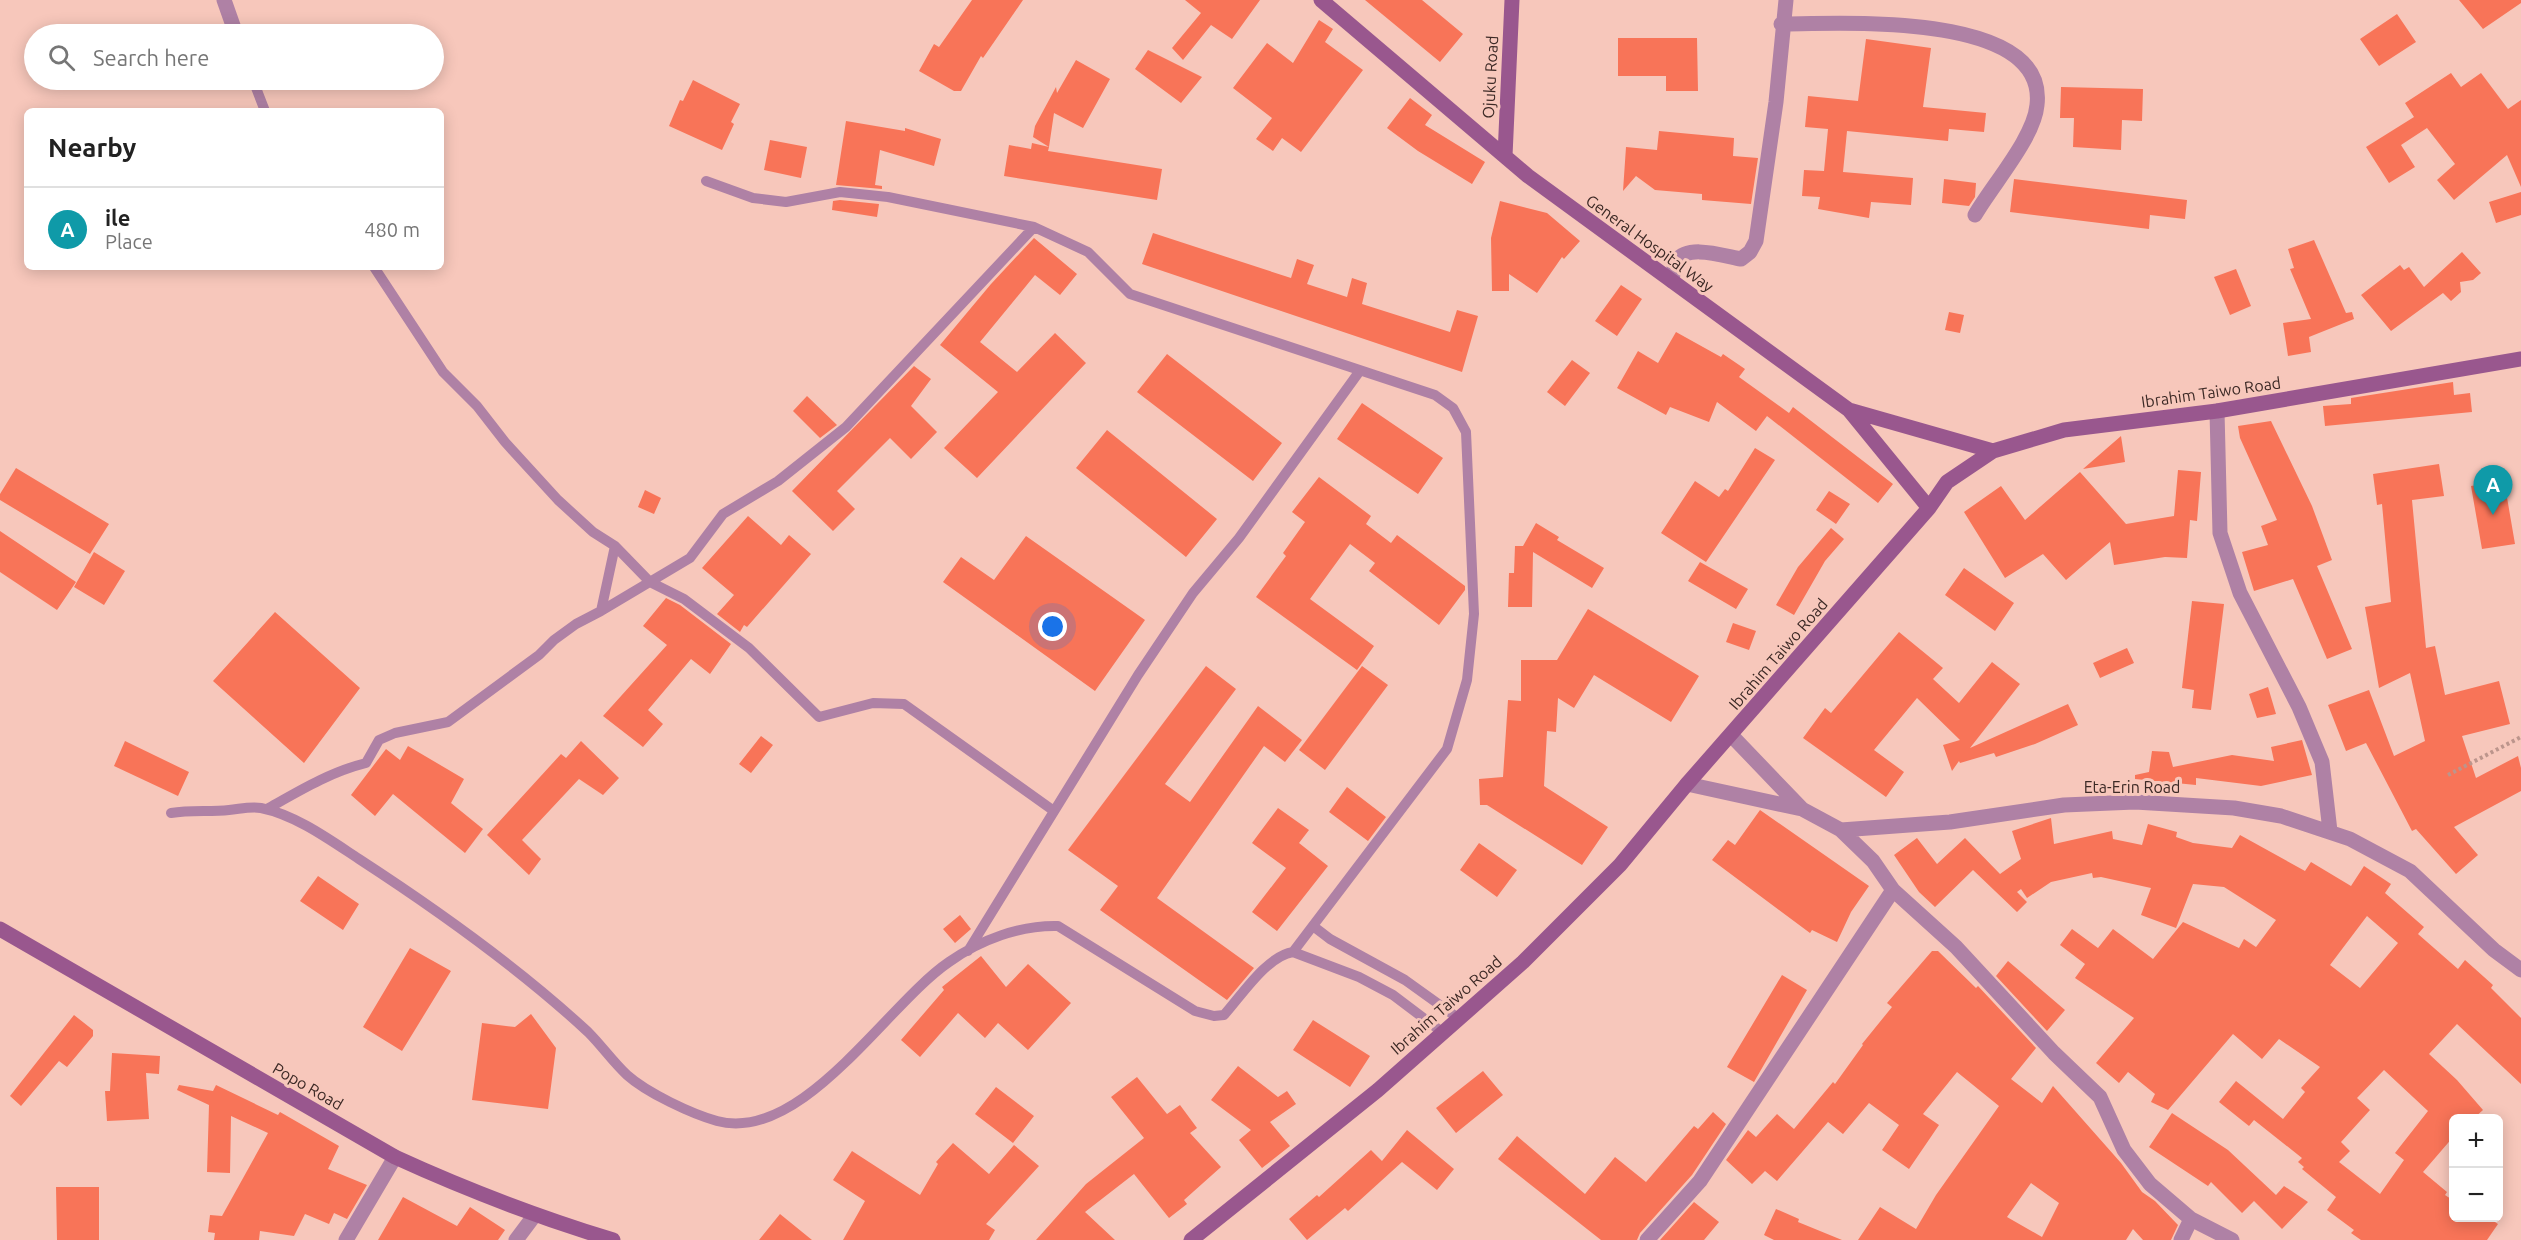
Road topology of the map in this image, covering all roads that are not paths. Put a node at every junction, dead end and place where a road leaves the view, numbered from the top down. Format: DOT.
graph roads {
  1 [pos="224,0"];
  2 [pos="1321,0"];
  3 [pos="1512,0"];
  4 [pos="1786,0"];
  5 [pos="232,24"];
  6 [pos="1781,24"];
  7 [pos="257,90"];
  8 [pos="264,108"];
  9 [pos="1505,156"];
  10 [pos="706,181"];
  11 [pos="1975,215"];
  12 [pos="1034,227"];
  13 [pos="376,270"];
  14 [pos="1672,281"];
  15 [pos="2521,359"];
  16 [pos="1359,372"];
  17 [pos="1849,410"];
  18 [pos="2217,411"];
  19 [pos="1993,451"];
  20 [pos="1929,508"];
  21 [pos="615,546"];
  22 [pos="650,582"];
  23 [pos="601,611"];
  24 [pos="1731,735"];
  25 [pos="1687,784"];
  26 [pos="267,809"];
  27 [pos="1802,809"];
  28 [pos="1054,811"];
  29 [pos="171,813"];
  30 [pos="1841,830"];
  31 [pos="2330,831"];
  32 [pos="1893,890"];
  33 [pos="1313,926"];
  34 [pos="0,929"];
  35 [pos="968,951"];
  36 [pos="1293,952"];
  37 [pos="2521,970"];
  38 [pos="1458,1018"];
  39 [pos="1442,1032"];
  40 [pos="395,1157"];
  41 [pos="534,1216"];
  42 [pos="2191,1219"];
  43 [pos="346,1240"];
  44 [pos="516,1240"];
  45 [pos="614,1240"];
  46 [pos="1191,1240"];
  47 [pos="1647,1240"];
  48 [pos="2181,1240"];
  49 [pos="2232,1240"];
  1 -- 5 [label="street"];
  2 -- 9 [label="main road, General Hospital Way"];
  3 -- 9 [label="main road, Ojuku Road"];
  4 -- 6 [label="street"];
  6 -- 11 [label="street"];
  6 -- 14 [label="street"];
  7 -- 8 [label="lane"];
  9 -- 14 [label="main road, General Hospital Way"];
  10 -- 12 [label="lane"];
  12 -- 16 [label="lane"];
  12 -- 22 [label="lane"];
  13 -- 21 [label="lane"];
  14 -- 17 [label="main road, General Hospital Way"];
  15 -- 18 [label="main road, Ibrahim Taiwo Road"];
  16 -- 28 [label="lane"];
  16 -- 33 [label="lane"];
  17 -- 19 [label="main road, General Hospital Way"];
  17 -- 20 [label="main road"];
  18 -- 19 [label="main road, Ibrahim Taiwo Road"];
  18 -- 31 [label="street"];
  19 -- 20 [label="main road, Ibrahim Taiwo Road"];
  20 -- 24 [label="main road, Ibrahim Taiwo Road"];
  21 -- 22 [label="lane"];
  21 -- 23 [label="lane"];
  22 -- 23 [label="lane"];
  22 -- 28 [label="lane"];
  23 -- 26 [label="lane"];
  24 -- 25 [label="main road, Ibrahim Taiwo Road"];
  24 -- 27 [label="street"];
  25 -- 27 [label="street"];
  25 -- 38 [label="main road, Ibrahim Taiwo Road"];
  26 -- 29 [label="lane"];
  26 -- 35 [label="lane"];
  27 -- 30 [label="street"];
  28 -- 35 [label="lane"];
  30 -- 31 [label="street, Eta-Erin Road"];
  30 -- 32 [label="street"];
  31 -- 37 [label="street, Eta-Erin Road"];
  32 -- 42 [label="street"];
  32 -- 47 [label="street"];
  33 -- 36 [label="lane"];
  33 -- 38 [label="lane"];
  34 -- 40 [label="main road, Popo Road"];
  35 -- 36 [label="lane"];
  36 -- 39 [label="lane"];
  38 -- 39 [label="main road, Ibrahim Taiwo Road"];
  39 -- 46 [label="main road, Ibrahim Taiwo Road"];
  40 -- 41 [label="main road, Popo Road"];
  40 -- 43 [label="street"];
  41 -- 44 [label="street"];
  41 -- 45 [label="main road, Popo Road"];
  42 -- 48 [label="street"];
  42 -- 49 [label="street"];
}
